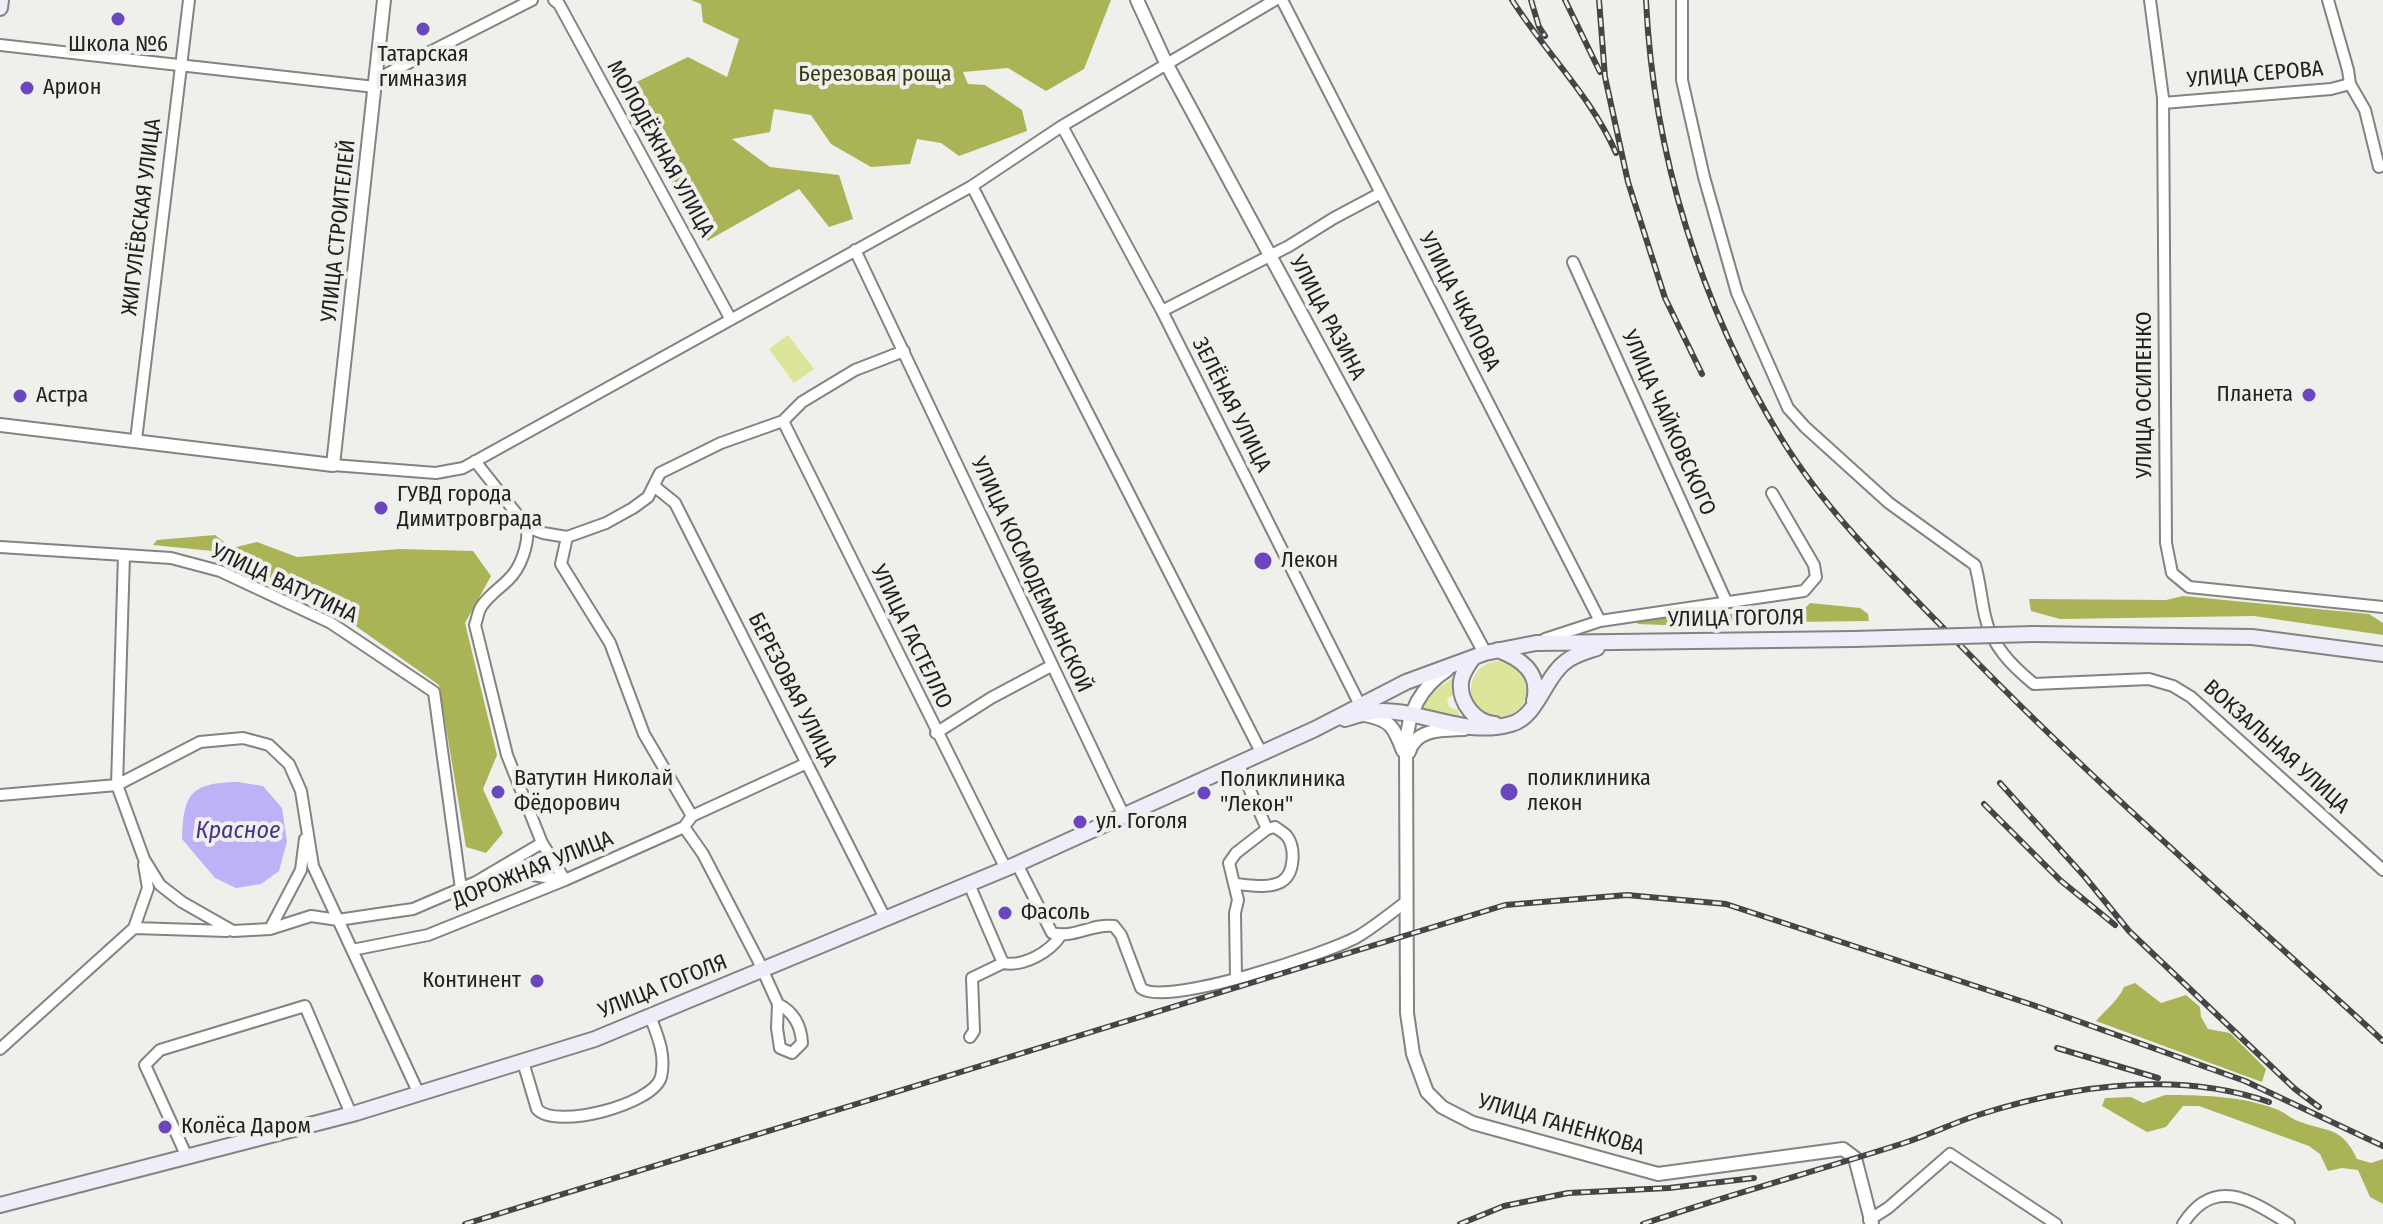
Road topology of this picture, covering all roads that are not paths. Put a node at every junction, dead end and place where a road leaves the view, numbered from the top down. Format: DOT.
graph roads {
  1 [pos="1,0"];
  2 [pos="189,0"];
  3 [pos="384,0"];
  4 [pos="532,0"];
  5 [pos="554,0"];
  6 [pos="1137,0"];
  7 [pos="1282,0"];
  8 [pos="1682,0"];
  9 [pos="2150,0"];
  10 [pos="2328,0"];
  11 [pos="1272,1"];
  12 [pos="0,8"];
  13 [pos="0,45"];
  14 [pos="1166,63"];
  15 [pos="181,65"];
  16 [pos="375,83"];
  17 [pos="2350,84"];
  18 [pos="2163,103"];
  19 [pos="1062,126"];
  20 [pos="2379,167"];
  21 [pos="972,186"];
  22 [pos="1381,193"];
  23 [pos="855,250"];
  24 [pos="1271,256"];
  25 [pos="1573,262"];
  26 [pos="1162,311"];
  27 [pos="730,318"];
  28 [pos="904,351"];
  29 [pos="783,421"];
  30 [pos="0,425"];
  31 [pos="136,440"];
  32 [pos="475,461"];
  33 [pos="333,465"];
  34 [pos="654,486"];
  35 [pos="1772,493"];
  36 [pos="527,527"];
  37 [pos="567,537"];
  38 [pos="0,547"];
  39 [pos="124,555"];
  40 [pos="1726,601"];
  41 [pos="2383,607"];
  42 [pos="1600,621"];
  43 [pos="1536,643"];
  44 [pos="1619,643"];
  45 [pos="1485,654"];
  46 [pos="2383,654"];
  47 [pos="1456,664"];
  48 [pos="1051,666"];
  49 [pos="1360,709"];
  50 [pos="1530,709"];
  51 [pos="1411,715"];
  52 [pos="1512,724"];
  53 [pos="1489,727"];
  54 [pos="936,733"];
  55 [pos="1261,752"];
  56 [pos="807,763"];
  57 [pos="1238,763"];
  58 [pos="1407,763"];
  59 [pos="117,785"];
  60 [pos="0,795"];
  61 [pos="692,816"];
  62 [pos="1124,816"];
  63 [pos="684,827"];
  64 [pos="306,829"];
  65 [pos="1267,829"];
  66 [pos="542,843"];
  67 [pos="144,859"];
  68 [pos="1012,866"];
  69 [pos="2383,870"];
  70 [pos="492,874"];
  71 [pos="565,880"];
  72 [pos="969,884"];
  73 [pos="1235,884"];
  74 [pos="461,889"];
  75 [pos="1407,901"];
  76 [pos="338,920"];
  77 [pos="886,920"];
  78 [pos="134,928"];
  79 [pos="270,929"];
  80 [pos="233,931"];
  81 [pos="1061,935"];
  82 [pos="352,950"];
  83 [pos="1003,963"];
  84 [pos="763,970"];
  85 [pos="1236,978"];
  86 [pos="778,1004"];
  87 [pos="650,1016"];
  88 [pos="970,1037"];
  89 [pos="0,1049"];
  90 [pos="523,1062"];
  91 [pos="419,1094"];
  92 [pos="351,1114"];
  93 [pos="187,1157"];
  94 [pos="0,1205"];
  95 [pos="1870,1222"];
  96 [pos="2056,1224"];
  97 [pos="2183,1224"];
  98 [pos="2289,1224"];
  1 -- 12 [label="main road"];
  2 -- 15 [label="street, ЖИГУЛЁВСКАЯ УЛИЦА"];
  3 -- 16 [label="street, УЛИЦА СТРОИТЕЛЕЙ"];
  4 -- 16 [label="street"];
  5 -- 27 [label="street, МОЛОДЁЖНАЯ УЛИЦА"];
  6 -- 14 [label="street, УЛИЦА РАЗИНА"];
  7 -- 22 [label="street, УЛИЦА ЧКАЛОВА"];
  8 -- 69 [label="street, ВОКЗАЛЬНАЯ УЛИЦА"];
  9 -- 18 [label="street, УЛИЦА ОСИПЕНКО"];
  10 -- 17 [label="street"];
  11 -- 14 [label="street"];
  13 -- 15 [label="street"];
  14 -- 19 [label="street"];
  14 -- 24 [label="street, УЛИЦА РАЗИНА"];
  15 -- 16 [label="street"];
  15 -- 31 [label="street, ЖИГУЛЁВСКАЯ УЛИЦА"];
  16 -- 33 [label="street, УЛИЦА СТРОИТЕЛЕЙ"];
  17 -- 18 [label="street, УЛИЦА СЕРОВА"];
  17 -- 20 [label="street"];
  18 -- 41 [label="street, УЛИЦА ОСИПЕНКО"];
  19 -- 21 [label="street"];
  19 -- 26 [label="street, ЗЕЛЁНАЯ УЛИЦА"];
  21 -- 23 [label="street"];
  21 -- 55 [label="street"];
  22 -- 24 [label="street"];
  22 -- 42 [label="street, УЛИЦА ЧКАЛОВА"];
  23 -- 27 [label="street"];
  23 -- 28 [label="street, УЛИЦА КОСМОДЕМЬЯНСКОЙ"];
  24 -- 26 [label="street"];
  24 -- 45 [label="street, УЛИЦА РАЗИНА"];
  25 -- 40 [label="street, УЛИЦА ЧАЙКОВСКОГО"];
  26 -- 49 [label="street, ЗЕЛЁНАЯ УЛИЦА"];
  27 -- 32 [label="street"];
  28 -- 29 [label="street"];
  28 -- 48 [label="street, УЛИЦА КОСМОДЕМЬЯНСКОЙ"];
  29 -- 34 [label="street"];
  29 -- 54 [label="street, УЛИЦА ГАСТЕЛЛО"];
  30 -- 31 [label="street"];
  31 -- 33 [label="street"];
  32 -- 33 [label="street"];
  32 -- 36 [label="street"];
  34 -- 37 [label="street"];
  34 -- 56 [label="street, БЕРЕЗОВАЯ УЛИЦА"];
  35 -- 40 [label="street"];
  36 -- 37 [label="street"];
  36 -- 66 [label="street"];
  37 -- 61 [label="street"];
  38 -- 39 [label="street, УЛИЦА ВАТУТИНА"];
  39 -- 59 [label="street"];
  39 -- 74 [label="street, УЛИЦА ВАТУТИНА"];
  40 -- 42 [label="street"];
  42 -- 43 [label="street"];
  43 -- 44 [label="main road"];
  43 -- 45 [label="main road"];
  44 -- 46 [label="main road, УЛИЦА ГОГОЛЯ, bridge"];
  44 -- 50 [label="main road"];
  45 -- 47 [label="main road"];
  45 -- 50 [label="main road"];
  45 -- 52 [label="main road"];
  47 -- 49 [label="main road"];
  47 -- 51 [label="street"];
  48 -- 54 [label="street"];
  48 -- 62 [label="street, УЛИЦА КОСМОДЕМЬЯНСКОЙ"];
  49 -- 51 [label="main road"];
  49 -- 55 [label="main road, УЛИЦА ГОГОЛЯ"];
  49 -- 58 [label="street"];
  50 -- 52 [label="main road"];
  51 -- 53 [label="main road"];
  51 -- 58 [label="street, УЛИЦА ГАНЕНКОВА"];
  52 -- 53 [label="main road"];
  53 -- 58 [label="street"];
  54 -- 68 [label="street, УЛИЦА ГАСТЕЛЛО"];
  55 -- 57 [label="main road, УЛИЦА ГОГОЛЯ"];
  56 -- 61 [label="street, ДОРОЖНАЯ УЛИЦА"];
  56 -- 77 [label="street, БЕРЕЗОВАЯ УЛИЦА"];
  57 -- 62 [label="main road, УЛИЦА ГОГОЛЯ"];
  57 -- 65 [label="street"];
  58 -- 75 [label="street, УЛИЦА ГАНЕНКОВА"];
  59 -- 60 [label="street"];
  59 -- 64 [label="street"];
  59 -- 67 [label="street"];
  61 -- 63 [label="street, ДОРОЖНАЯ УЛИЦА"];
  62 -- 68 [label="main road, УЛИЦА ГОГОЛЯ"];
  63 -- 71 [label="street, ДОРОЖНАЯ УЛИЦА"];
  63 -- 84 [label="street"];
  64 -- 76 [label="street"];
  64 -- 79 [label="street"];
  65 -- 73 [label="street"];
  65 -- 73 [label="street"];
  66 -- 70 [label="street"];
  66 -- 71 [label="street"];
  67 -- 78 [label="street"];
  67 -- 80 [label="street"];
  68 -- 72 [label="main road, УЛИЦА ГОГОЛЯ"];
  68 -- 81 [label="street, УЛИЦА ГАСТЕЛЛО"];
  70 -- 71 [label="street"];
  70 -- 74 [label="street"];
  71 -- 82 [label="street, ДОРОЖНАЯ УЛИЦА"];
  72 -- 77 [label="main road, УЛИЦА ГОГОЛЯ"];
  72 -- 83 [label="street"];
  73 -- 85 [label="street"];
  74 -- 76 [label="street"];
  75 -- 85 [label="street"];
  75 -- 95 [label="street, УЛИЦА ГАНЕНКОВА"];
  76 -- 79 [label="street"];
  76 -- 82 [label="street"];
  77 -- 84 [label="main road, УЛИЦА ГОГОЛЯ"];
  78 -- 80 [label="street"];
  78 -- 89 [label="street"];
  79 -- 80 [label="street"];
  81 -- 83 [label="street"];
  81 -- 85 [label="street"];
  82 -- 91 [label="street"];
  83 -- 88 [label="street"];
  84 -- 86 [label="street"];
  84 -- 87 [label="main road, УЛИЦА ГОГОЛЯ"];
  87 -- 90 [label="main road, УЛИЦА ГОГОЛЯ"];
  87 -- 90 [label="street"];
  90 -- 91 [label="main road, УЛИЦА ГОГОЛЯ"];
  91 -- 92 [label="main road, УЛИЦА ГОГОЛЯ"];
  92 -- 93 [label="main road, УЛИЦА ГОГОЛЯ"];
  92 -- 93 [label="street"];
  93 -- 94 [label="main road, УЛИЦА ГОГОЛЯ"];
  95 -- 96 [label="street"];
  97 -- 98 [label="street"];
}
